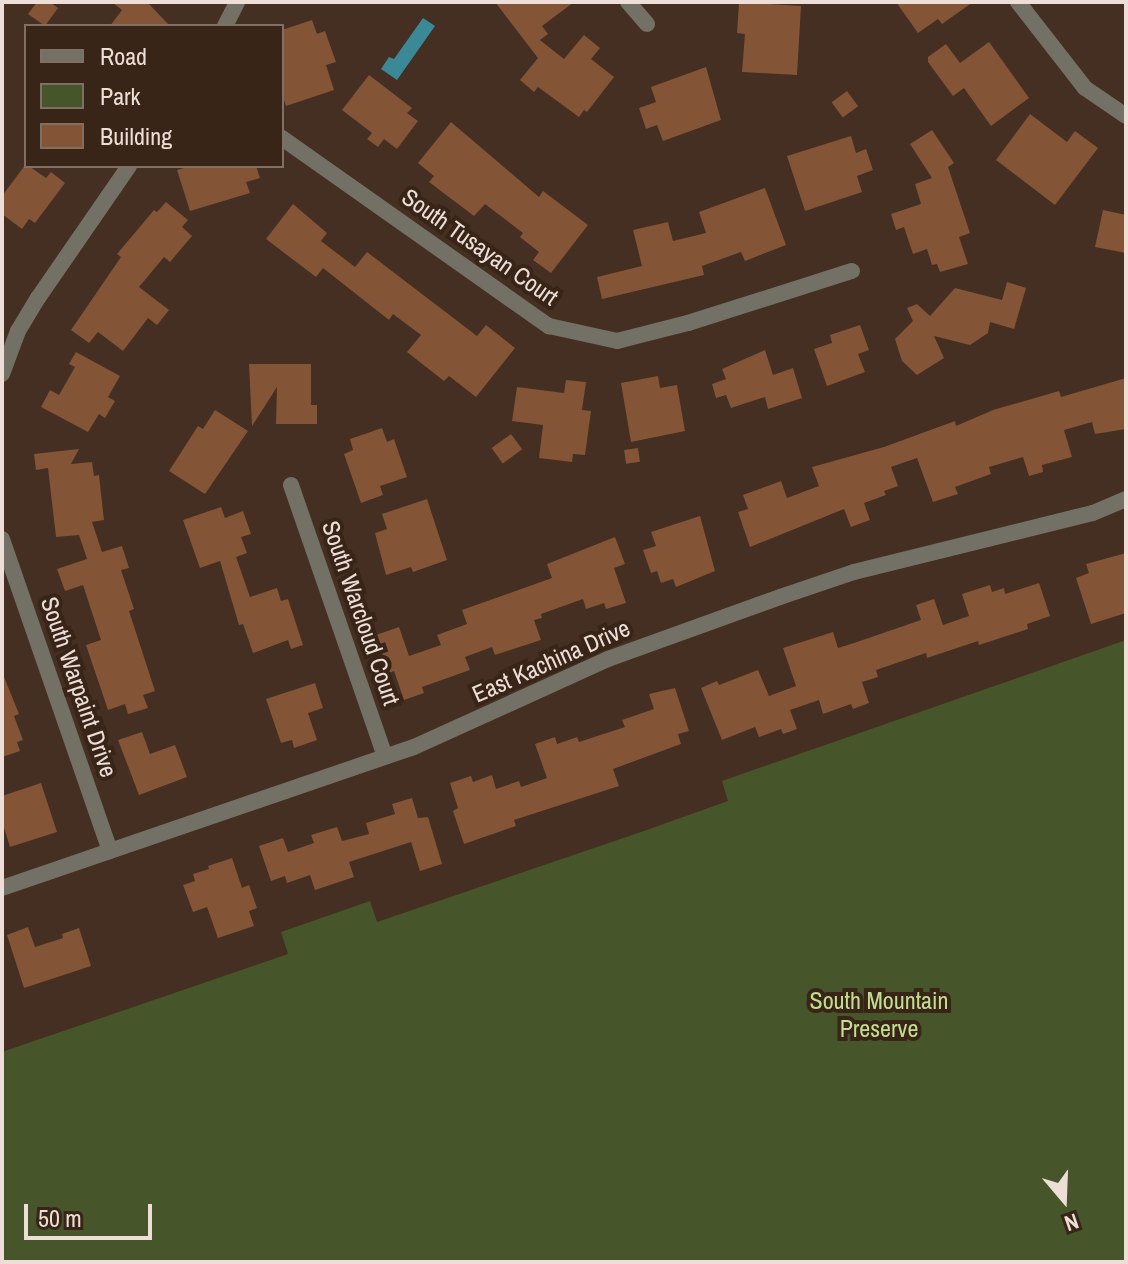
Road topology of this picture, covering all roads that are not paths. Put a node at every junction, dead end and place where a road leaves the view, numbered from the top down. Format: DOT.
graph roads {
  1 [pos="237,2"];
  2 [pos="628,2"];
  3 [pos="1018,2"];
  4 [pos="226,24"];
  5 [pos="647,24"];
  6 [pos="1126,116"];
  7 [pos="284,139"];
  8 [pos="128,168"];
  9 [pos="852,271"];
  10 [pos="2,374"];
  11 [pos="291,485"];
  12 [pos="1126,499"];
  13 [pos="2,539"];
  14 [pos="385,756"];
  15 [pos="110,851"];
  16 [pos="2,888"];
  1 -- 4 [label="street"];
  2 -- 5 [label="street"];
  3 -- 6 [label="street"];
  7 -- 9 [label="street, South Tusayan Court"];
  8 -- 10 [label="street"];
  11 -- 14 [label="street, South Warcloud Court"];
  12 -- 14 [label="street, East Kachina Drive"];
  13 -- 15 [label="street, South Warpaint Drive"];
  14 -- 15 [label="street, East Kachina Drive"];
  15 -- 16 [label="street, East Kachina Drive"];
}
